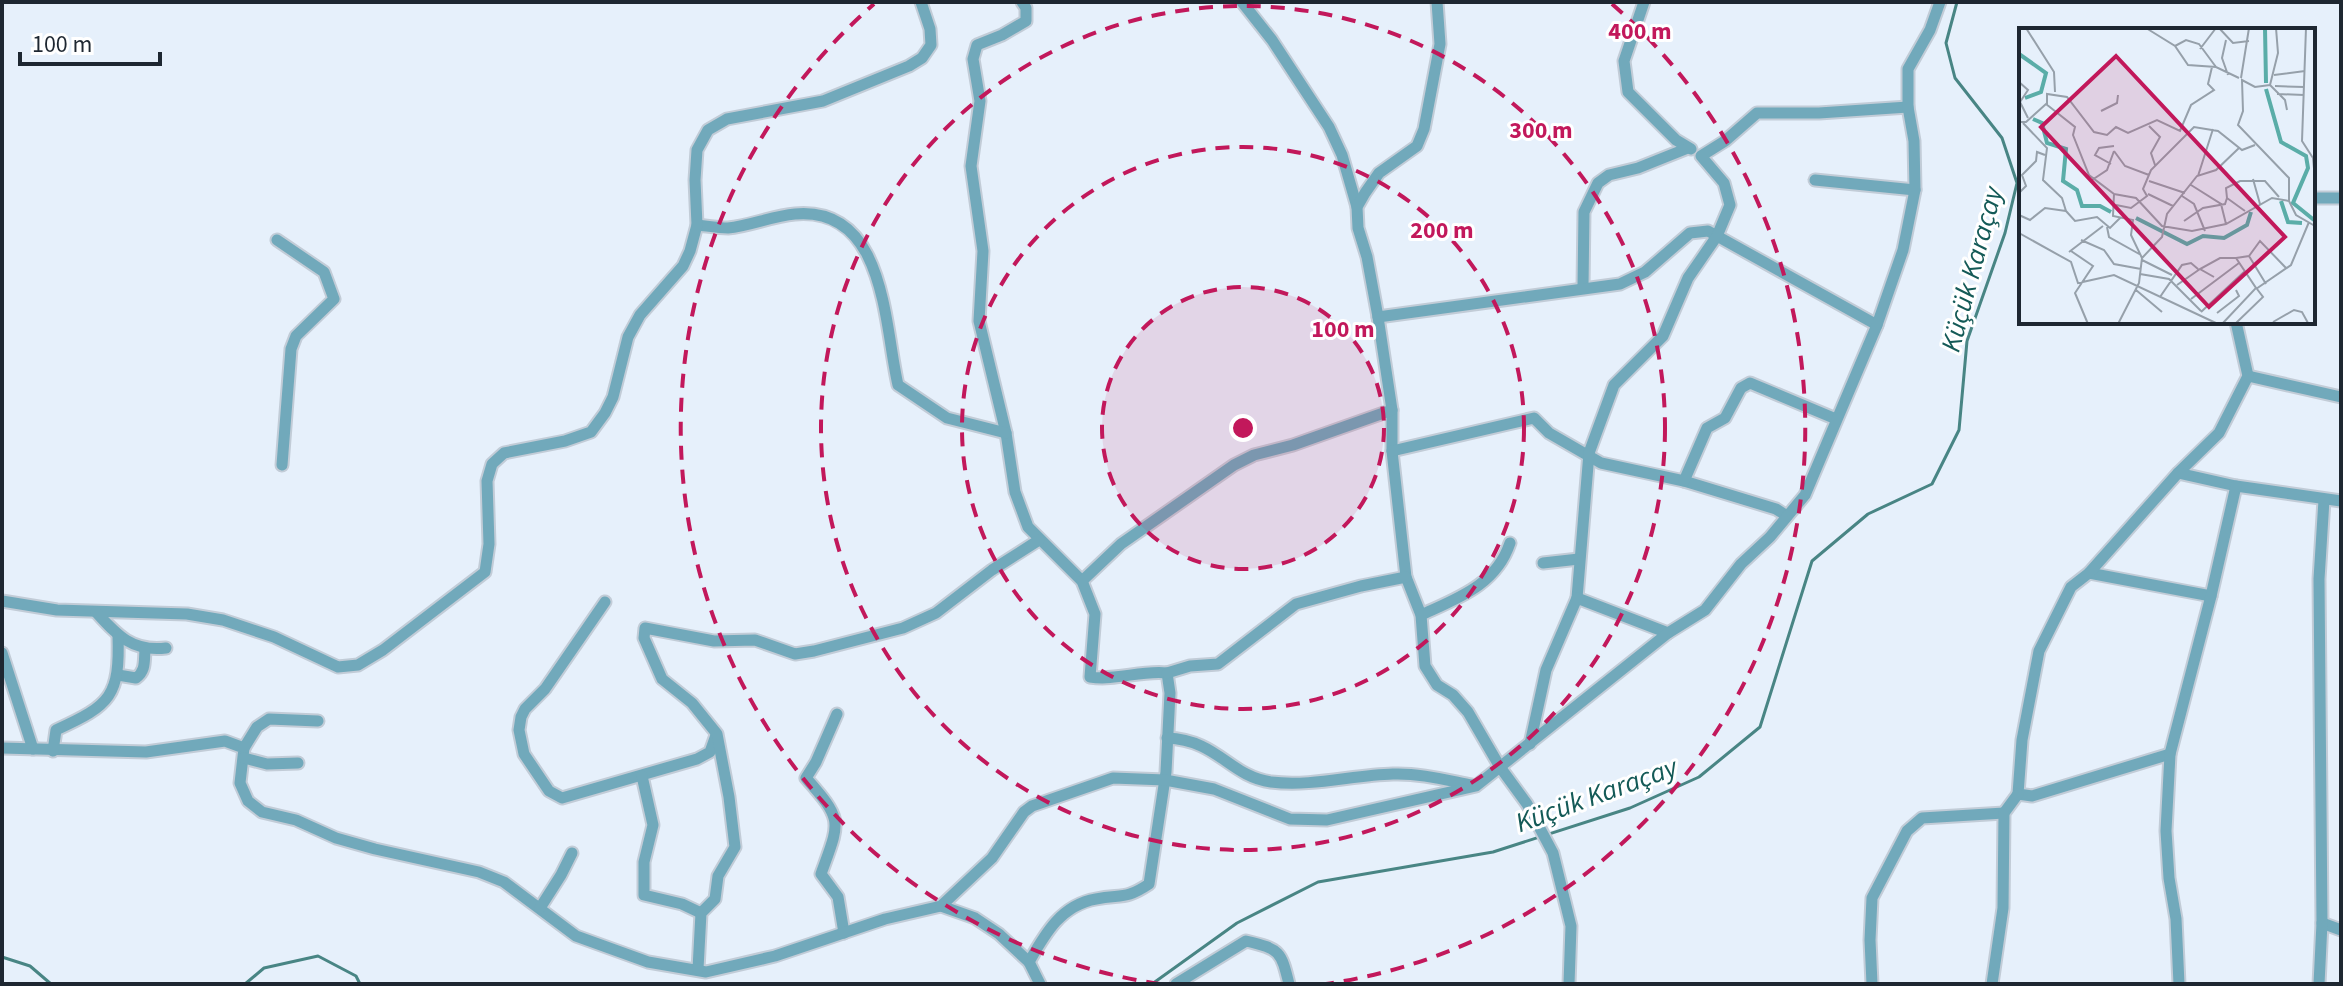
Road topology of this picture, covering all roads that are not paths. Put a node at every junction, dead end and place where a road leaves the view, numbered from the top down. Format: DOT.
graph roads {
  1 [pos="921,2"];
  2 [pos="1022,2"];
  3 [pos="1242,2"];
  4 [pos="1437,2"];
  5 [pos="1644,2"];
  6 [pos="1940,2"];
  7 [pos="1908,107"];
  8 [pos="1688,148"];
  9 [pos="1701,156"];
  10 [pos="1815,180"];
  11 [pos="1915,190"];
  12 [pos="2315,198"];
  13 [pos="2341,198"];
  14 [pos="1357,207"];
  15 [pos="697,225"];
  16 [pos="1717,236"];
  17 [pos="277,240"];
  18 [pos="1583,287"];
  19 [pos="1378,317"];
  20 [pos="2236,324"];
  21 [pos="1877,325"];
  22 [pos="2248,376"];
  23 [pos="2341,397"];
  24 [pos="1392,410"];
  25 [pos="1836,419"];
  26 [pos="1006,433"];
  27 [pos="1392,451"];
  28 [pos="1589,453"];
  29 [pos="282,465"];
  30 [pos="2178,473"];
  31 [pos="1684,481"];
  32 [pos="2236,486"];
  33 [pos="2324,500"];
  34 [pos="2341,501"];
  35 [pos="1787,516"];
  36 [pos="1039,540"];
  37 [pos="1510,543"];
  38 [pos="1579,559"];
  39 [pos="1543,563"];
  40 [pos="2089,573"];
  41 [pos="1406,577"];
  42 [pos="1082,581"];
  43 [pos="2211,596"];
  44 [pos="1577,598"];
  45 [pos="2,601"];
  46 [pos="605,602"];
  47 [pos="96,612"];
  48 [pos="1421,615"];
  49 [pos="1668,633"];
  50 [pos="118,635"];
  51 [pos="166,648"];
  52 [pos="145,650"];
  53 [pos="2,653"];
  54 [pos="1167,673"];
  55 [pos="118,675"];
  56 [pos="837,714"];
  57 [pos="318,721"];
  58 [pos="717,734"];
  59 [pos="1167,738"];
  60 [pos="1530,744"];
  61 [pos="2,748"];
  62 [pos="33,749"];
  63 [pos="53,751"];
  64 [pos="244,753"];
  65 [pos="2170,754"];
  66 [pos="298,763"];
  67 [pos="1500,767"];
  68 [pos="642,776"];
  69 [pos="1165,780"];
  70 [pos="1476,786"];
  71 [pos="2018,794"];
  72 [pos="2004,813"];
  73 [pos="572,853"];
  74 [pos="941,906"];
  75 [pos="540,908"];
  76 [pos="701,913"];
  77 [pos="2322,923"];
  78 [pos="2341,930"];
  79 [pos="844,933"];
  80 [pos="1029,962"];
  81 [pos="698,969"];
  82 [pos="1040,984"];
  83 [pos="1176,984"];
  84 [pos="1289,984"];
  85 [pos="1569,984"];
  86 [pos="1872,984"];
  87 [pos="1992,984"];
  88 [pos="2179,984"];
  89 [pos="2319,984"];
  1 -- 15 [label="street"];
  2 -- 26 [label="street"];
  3 -- 14 [label="street"];
  4 -- 14 [label="street"];
  5 -- 8 [label="street"];
  6 -- 7 [label="street"];
  7 -- 9 [label="street"];
  7 -- 11 [label="street"];
  8 -- 9 [label="street"];
  8 -- 18 [label="street"];
  9 -- 16 [label="street"];
  10 -- 11 [label="street"];
  11 -- 21 [label="street"];
  12 -- 13 [label="street"];
  14 -- 19 [label="street"];
  15 -- 26 [label="street"];
  15 -- 47 [label="street"];
  16 -- 18 [label="street"];
  16 -- 21 [label="street"];
  16 -- 28 [label="street"];
  17 -- 29 [label="street"];
  18 -- 19 [label="street"];
  19 -- 24 [label="street"];
  20 -- 22 [label="street"];
  21 -- 25 [label="street"];
  22 -- 23 [label="street"];
  22 -- 30 [label="street"];
  24 -- 27 [label="street"];
  24 -- 42 [label="street"];
  25 -- 31 [label="street"];
  25 -- 35 [label="street"];
  26 -- 36 [label="street"];
  27 -- 28 [label="street"];
  27 -- 41 [label="street"];
  28 -- 31 [label="street"];
  28 -- 38 [label="street"];
  30 -- 32 [label="street"];
  30 -- 40 [label="street"];
  31 -- 35 [label="street"];
  32 -- 33 [label="street"];
  32 -- 43 [label="street"];
  33 -- 34 [label="street"];
  33 -- 77 [label="street"];
  35 -- 49 [label="street"];
  36 -- 42 [label="street"];
  36 -- 58 [label="street"];
  37 -- 48 [label="street"];
  38 -- 39 [label="street"];
  38 -- 44 [label="street"];
  40 -- 43 [label="street"];
  40 -- 71 [label="street"];
  41 -- 48 [label="street"];
  41 -- 54 [label="street"];
  42 -- 54 [label="street"];
  43 -- 65 [label="street"];
  44 -- 49 [label="street"];
  44 -- 60 [label="street"];
  45 -- 47 [label="street"];
  46 -- 68 [label="street"];
  47 -- 50 [label="street"];
  48 -- 67 [label="street"];
  49 -- 60 [label="street"];
  50 -- 52 [label="street"];
  50 -- 55 [label="street"];
  51 -- 52 [label="street"];
  52 -- 55 [label="street"];
  53 -- 62 [label="street"];
  54 -- 59 [label="street"];
  55 -- 63 [label="street"];
  56 -- 79 [label="street"];
  57 -- 64 [label="street"];
  58 -- 68 [label="street"];
  58 -- 76 [label="street"];
  59 -- 69 [label="street"];
  59 -- 70 [label="street"];
  60 -- 67 [label="street"];
  61 -- 62 [label="street"];
  62 -- 63 [label="street"];
  63 -- 64 [label="street"];
  64 -- 66 [label="street"];
  64 -- 75 [label="street"];
  65 -- 71 [label="street"];
  65 -- 88 [label="street"];
  67 -- 70 [label="street"];
  67 -- 85 [label="street"];
  68 -- 76 [label="street"];
  69 -- 70 [label="street"];
  69 -- 74 [label="street"];
  69 -- 80 [label="street"];
  71 -- 72 [label="street"];
  72 -- 86 [label="street"];
  72 -- 87 [label="street"];
  73 -- 75 [label="street"];
  74 -- 79 [label="street"];
  74 -- 80 [label="street"];
  75 -- 81 [label="street"];
  76 -- 81 [label="street"];
  77 -- 78 [label="street"];
  77 -- 89 [label="street"];
  79 -- 81 [label="street"];
  80 -- 82 [label="street"];
  83 -- 84 [label="street"];
}
